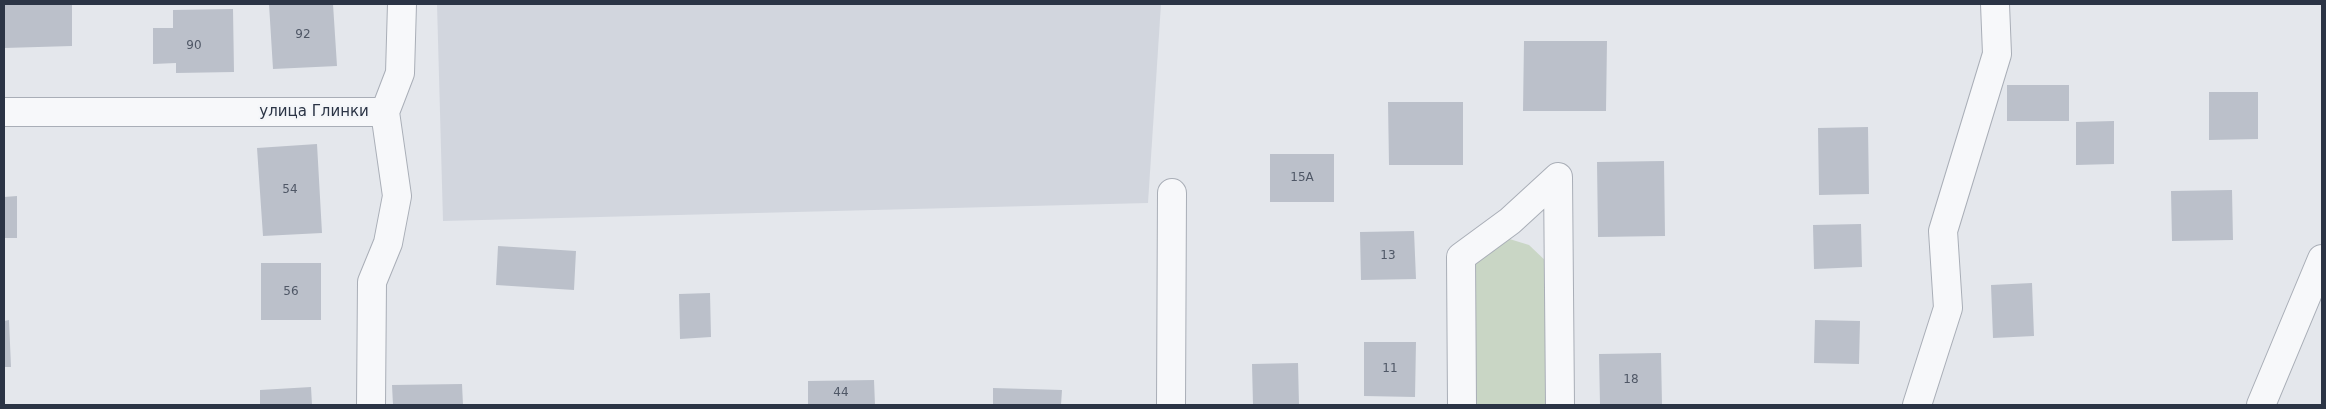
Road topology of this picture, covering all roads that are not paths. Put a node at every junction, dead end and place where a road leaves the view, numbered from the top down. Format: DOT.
graph roads {
  1 [pos="402,4"];
  2 [pos="1995,4"];
  3 [pos="4,112"];
  4 [pos="386,112"];
  5 [pos="1172,193"];
  6 [pos="2322,259"];
  7 [pos="371,405"];
  8 [pos="1171,405"];
  9 [pos="1462,405"];
  10 [pos="1560,405"];
  11 [pos="1917,405"];
  12 [pos="2261,405"];
  1 -- 4 [label="street"];
  2 -- 11 [label="street"];
  3 -- 4 [label="street, улица Глинки"];
  4 -- 7 [label="street, улица Глинки"];
  5 -- 8 [label="street"];
  6 -- 12 [label="street"];
  9 -- 10 [label="street"];
}
